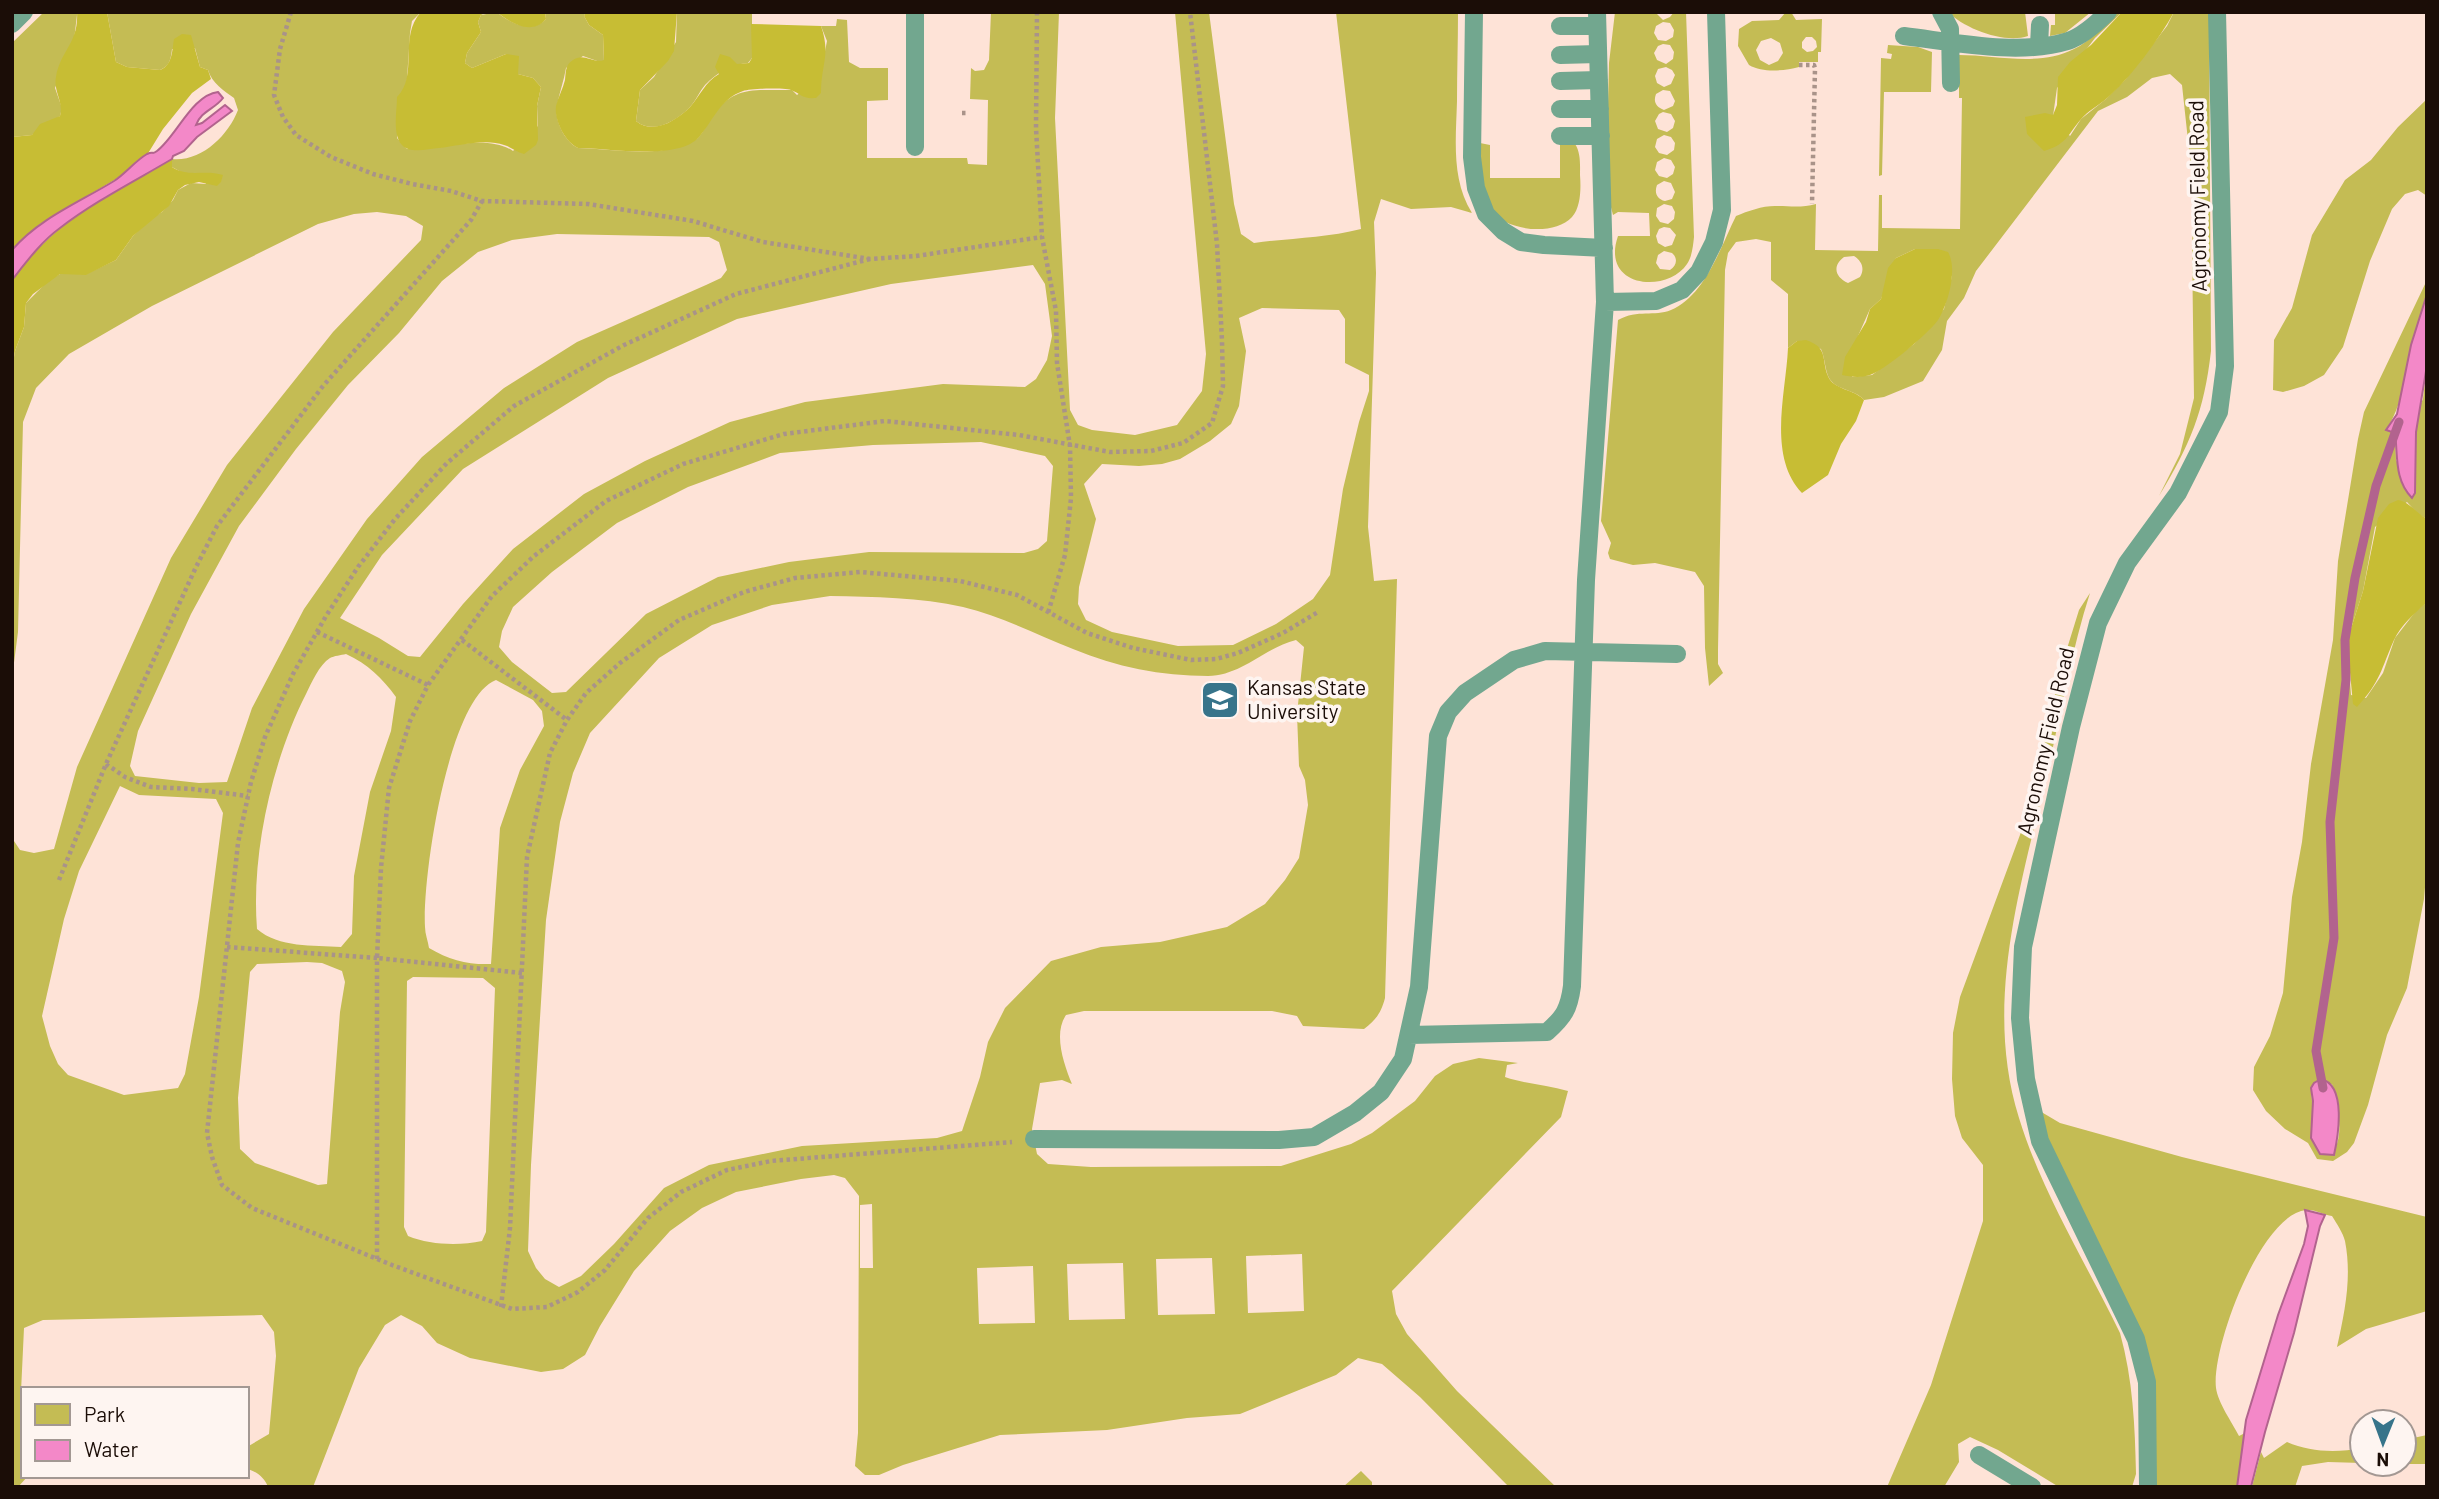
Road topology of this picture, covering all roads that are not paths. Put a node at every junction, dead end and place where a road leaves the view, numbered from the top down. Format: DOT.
graph roads {
  1 [pos="24,12"];
  2 [pos="915,12"];
  3 [pos="1716,12"];
  4 [pos="1941,12"];
  5 [pos="2108,12"];
  6 [pos="2217,12"];
  7 [pos="1597,19"];
  8 [pos="1479,21"];
  9 [pos="12,24"];
  10 [pos="2040,25"];
  11 [pos="1560,26"];
  12 [pos="1904,36"];
  13 [pos="1951,41"];
  14 [pos="2039,46"];
  15 [pos="1598,54"];
  16 [pos="1560,55"];
  17 [pos="1599,80"];
  18 [pos="1560,81"];
  19 [pos="1951,83"];
  20 [pos="1560,109"];
  21 [pos="1600,109"];
  22 [pos="1601,135"];
  23 [pos="1560,136"];
  24 [pos="915,147"];
  25 [pos="1604,248"];
  26 [pos="1605,302"];
  27 [pos="1584,651"];
  28 [pos="1677,654"];
  29 [pos="1409,1035"];
  30 [pos="1034,1139"];
  31 [pos="1979,1455"];
  32 [pos="2032,1487"];
  33 [pos="2148,1487"];
  1 -- 9 [label="lane"];
  2 -- 24 [label="lane"];
  3 -- 26 [label="lane"];
  4 -- 13 [label="lane"];
  5 -- 14 [label="lane"];
  6 -- 33 [label="lane, Agronomy Field Road"];
  7 -- 11 [label="lane"];
  7 -- 15 [label="lane"];
  8 -- 25 [label="lane"];
  10 -- 14 [label="lane"];
  12 -- 13 [label="lane"];
  13 -- 14 [label="lane"];
  13 -- 19 [label="lane"];
  15 -- 16 [label="lane"];
  15 -- 17 [label="lane"];
  17 -- 18 [label="lane"];
  17 -- 21 [label="lane"];
  20 -- 21 [label="lane"];
  21 -- 22 [label="lane"];
  22 -- 23 [label="lane"];
  22 -- 25 [label="lane"];
  25 -- 26 [label="lane"];
  26 -- 27 [label="lane"];
  27 -- 28 [label="lane"];
  27 -- 29 [label="lane"];
  27 -- 29 [label="lane"];
  29 -- 30 [label="lane"];
  31 -- 32 [label="lane"];
}
